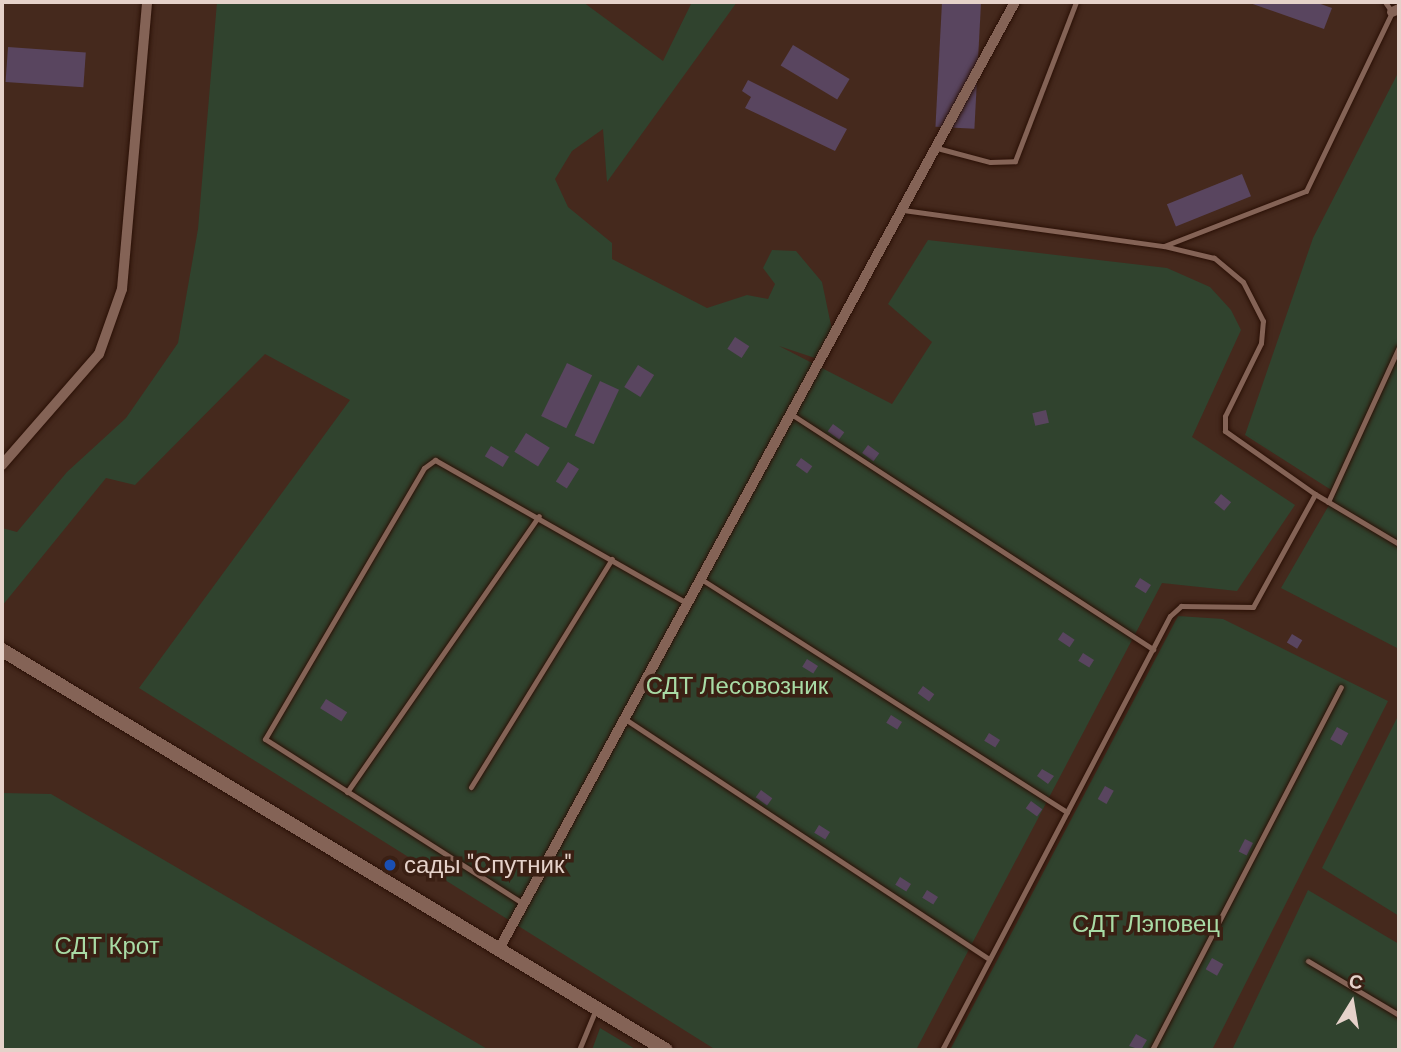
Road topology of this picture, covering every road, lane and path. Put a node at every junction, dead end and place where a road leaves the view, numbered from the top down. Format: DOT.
graph roads {
  1 [pos="147,2"];
  2 [pos="1016,2"];
  3 [pos="1076,2"];
  4 [pos="1392,7"];
  5 [pos="937,148"];
  6 [pos="903,209"];
  7 [pos="1164,246"];
  8 [pos="1399,347"];
  9 [pos="791,414"];
  10 [pos="2,465"];
  11 [pos="1315,494"];
  12 [pos="1328,502"];
  13 [pos="539,516"];
  14 [pos="1399,544"];
  15 [pos="612,559"];
  16 [pos="701,579"];
  17 [pos="688,604"];
  18 [pos="1153,649"];
  19 [pos="2,650"];
  20 [pos="1341,687"];
  21 [pos="625,719"];
  22 [pos="471,787"];
  23 [pos="347,792"];
  24 [pos="1067,812"];
  25 [pos="524,904"];
  26 [pos="498,951"];
  27 [pos="989,959"];
  28 [pos="1308,961"];
  29 [pos="596,1009"];
  30 [pos="1399,1015"];
  31 [pos="579,1050"];
  32 [pos="666,1050"];
  33 [pos="942,1050"];
  34 [pos="1152,1050"];
  1 -- 10 [label="street"];
  2 -- 5 [label="street"];
  3 -- 5 [label="lane"];
  4 -- 7 [label="lane"];
  5 -- 6 [label="street"];
  6 -- 7 [label="lane"];
  6 -- 9 [label="street"];
  7 -- 11 [label="lane"];
  8 -- 12 [label="lane"];
  9 -- 16 [label="street"];
  9 -- 18 [label="lane"];
  11 -- 12 [label="lane"];
  11 -- 18 [label="lane"];
  12 -- 14 [label="lane"];
  13 -- 15 [label="lane"];
  13 -- 23 [label="lane"];
  13 -- 23 [label="lane"];
  15 -- 17 [label="lane"];
  15 -- 22 [label="lane"];
  16 -- 17 [label="street"];
  16 -- 24 [label="lane"];
  17 -- 21 [label="street"];
  18 -- 24 [label="lane"];
  19 -- 26 [label="street"];
  20 -- 34 [label="lane"];
  21 -- 25 [label="street"];
  21 -- 27 [label="lane"];
  23 -- 25 [label="lane"];
  24 -- 27 [label="lane"];
  25 -- 26 [label="street"];
  26 -- 29 [label="street"];
  27 -- 33 [label="lane"];
  28 -- 30 [label="lane"];
  29 -- 31 [label="lane"];
  29 -- 32 [label="street"];
}
